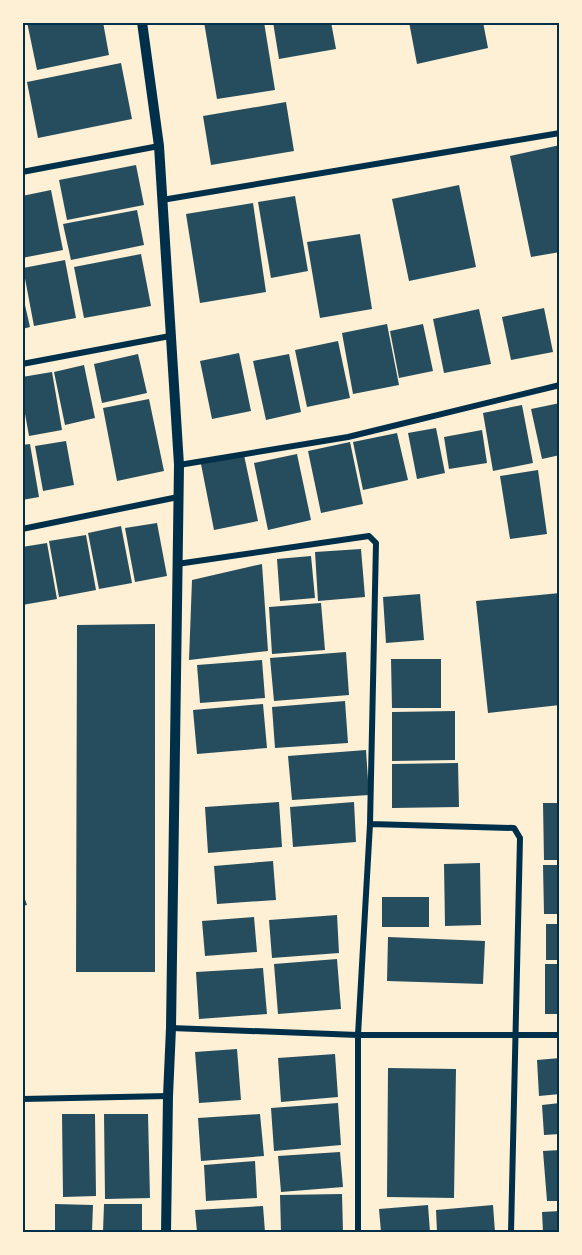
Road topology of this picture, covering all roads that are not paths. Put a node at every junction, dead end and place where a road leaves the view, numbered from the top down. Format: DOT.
graph roads {
  1 [pos="141,22"];
  2 [pos="560,133"];
  3 [pos="159,146"];
  4 [pos="22,172"];
  5 [pos="161,200"];
  6 [pos="170,336"];
  7 [pos="22,364"];
  8 [pos="560,385"];
  9 [pos="179,465"];
  10 [pos="178,498"];
  11 [pos="22,529"];
  12 [pos="177,564"];
  13 [pos="370,824"];
  14 [pos="171,1028"];
  15 [pos="358,1035"];
  16 [pos="514,1035"];
  17 [pos="560,1035"];
  18 [pos="168,1096"];
  19 [pos="22,1099"];
  20 [pos="166,1233"];
  21 [pos="358,1233"];
  22 [pos="511,1233"];
  1 -- 3 [label="street"];
  2 -- 5 [label="street"];
  3 -- 4 [label="street"];
  3 -- 5 [label="street"];
  5 -- 6 [label="street"];
  6 -- 7 [label="street"];
  6 -- 9 [label="street"];
  8 -- 9 [label="street"];
  9 -- 10 [label="street"];
  10 -- 11 [label="street"];
  10 -- 12 [label="street"];
  12 -- 13 [label="street"];
  12 -- 14 [label="street"];
  13 -- 15 [label="street"];
  13 -- 16 [label="street"];
  14 -- 15 [label="street"];
  14 -- 18 [label="street"];
  15 -- 16 [label="street"];
  15 -- 21 [label="street"];
  16 -- 17 [label="street"];
  16 -- 22 [label="street"];
  18 -- 19 [label="street"];
  18 -- 20 [label="street"];
}
